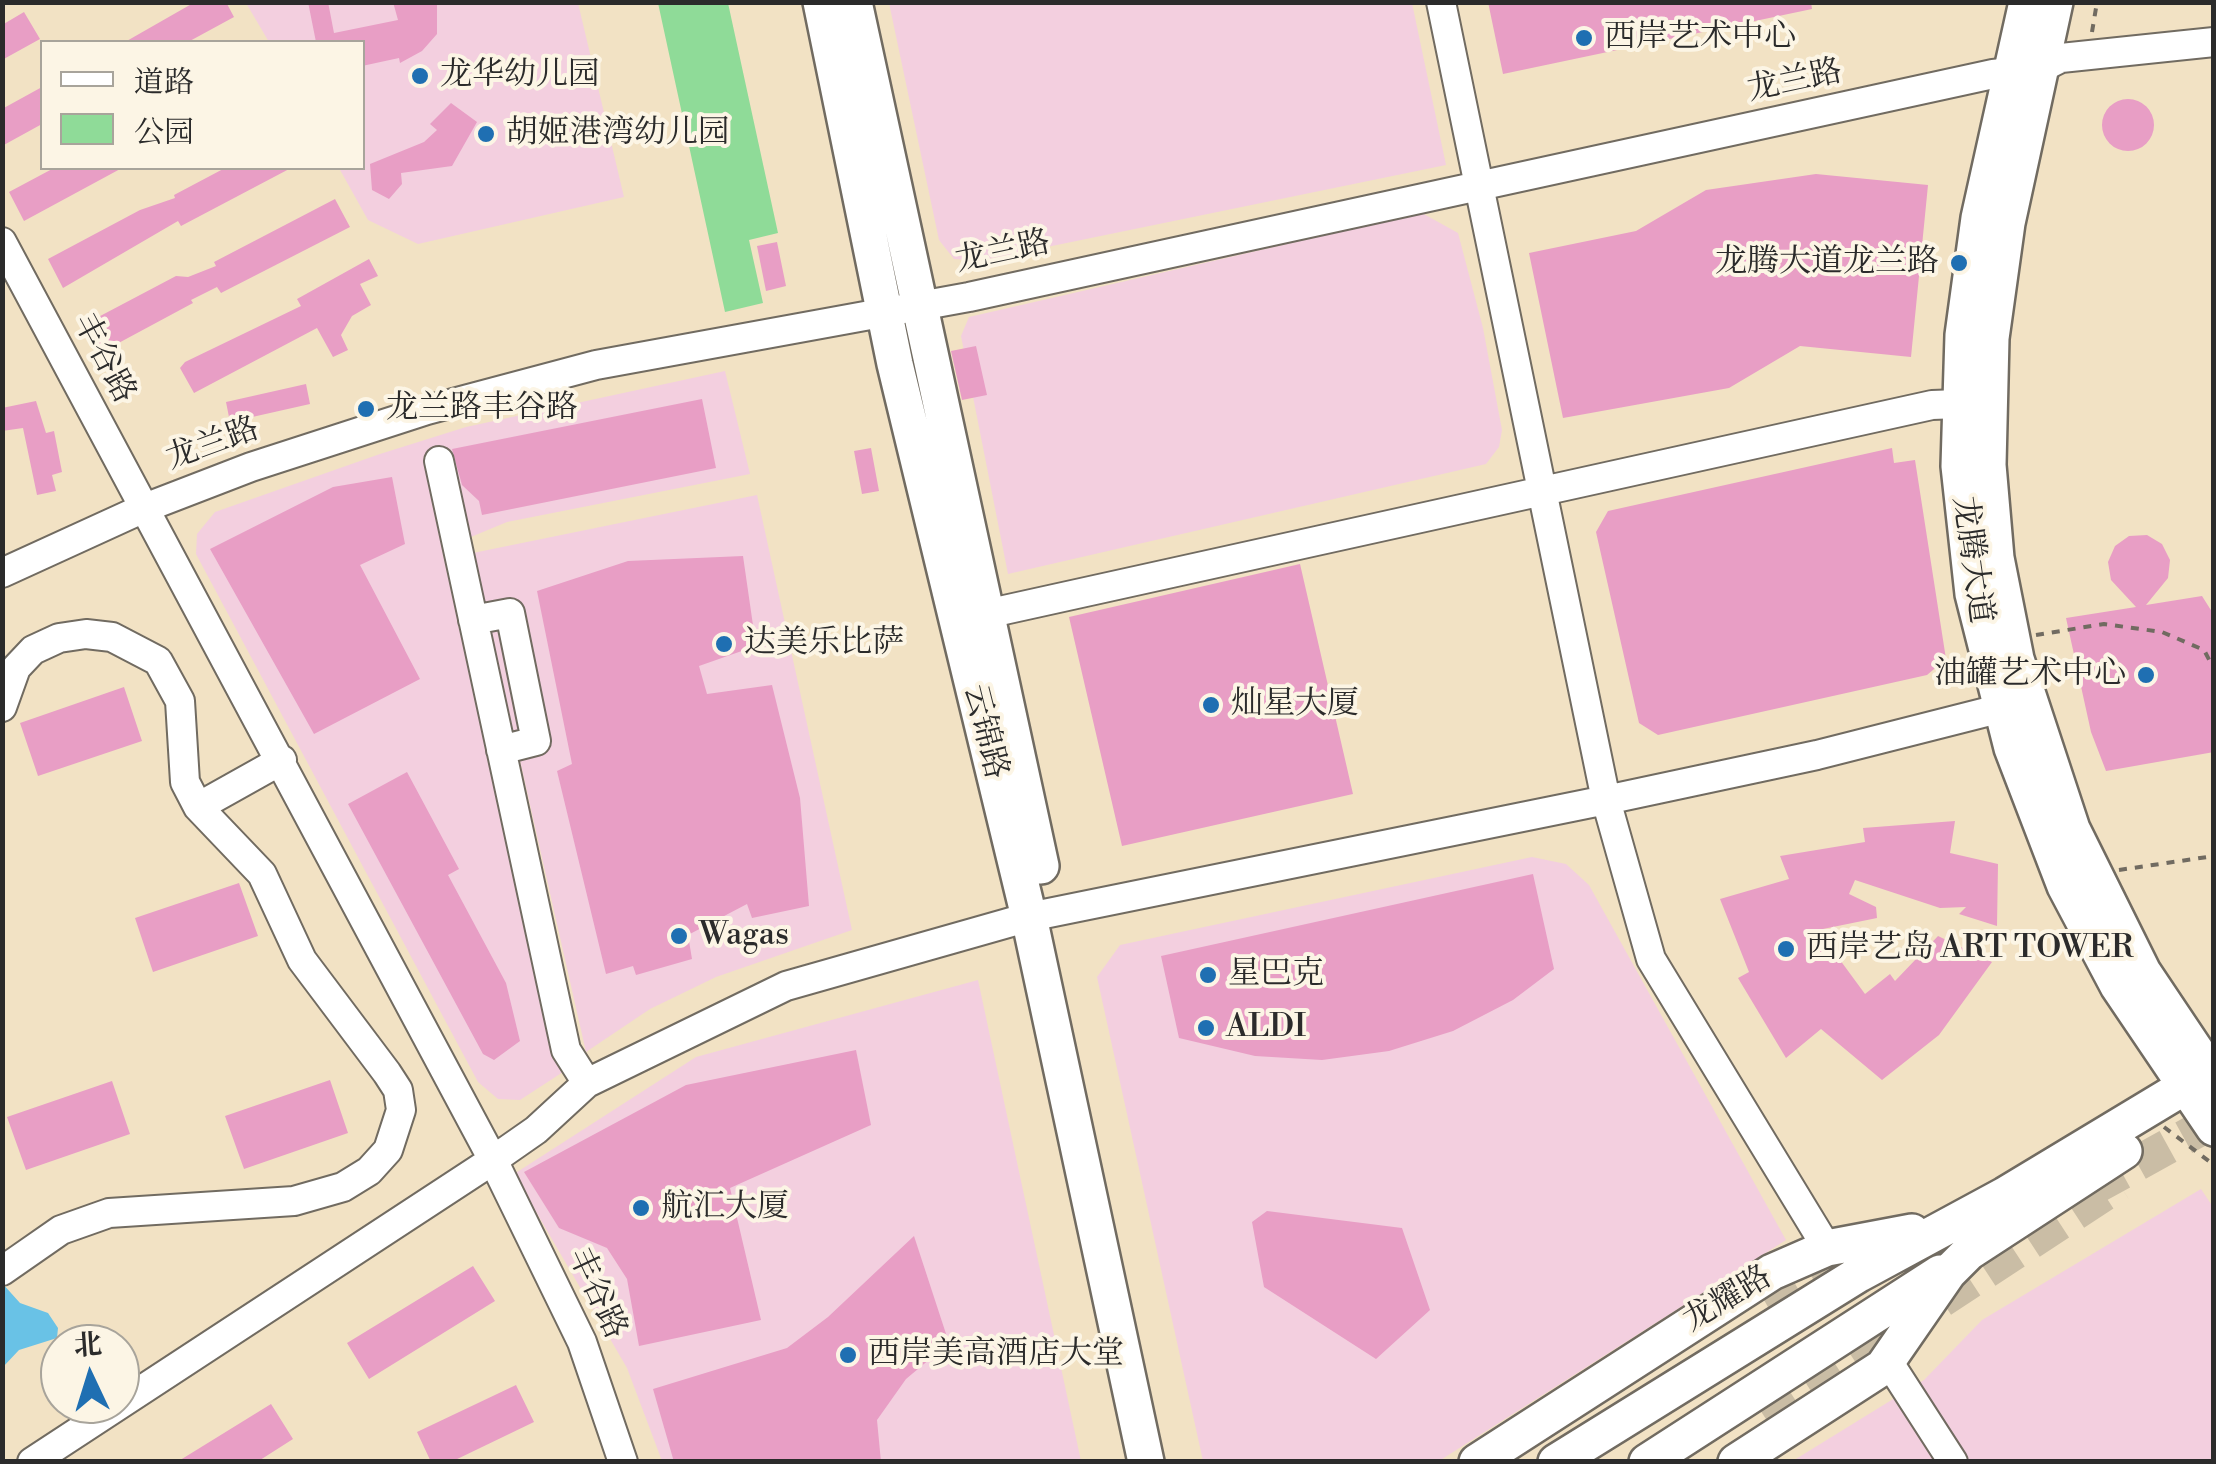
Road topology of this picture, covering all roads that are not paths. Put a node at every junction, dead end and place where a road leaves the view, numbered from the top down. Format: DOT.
graph roads {
  1 [pos="821,2"];
  2 [pos="854,2"];
  3 [pos="1441,2"];
  4 [pos="2026,2"];
  5 [pos="2051,17"];
  6 [pos="2214,42"];
  7 [pos="2025,70"];
  8 [pos="1482,184"];
  9 [pos="2,242"];
  10 [pos="901,310"];
  11 [pos="1959,404"];
  12 [pos="439,461"];
  13 [pos="1545,491"];
  14 [pos="142,509"];
  15 [pos="2,573"];
  16 [pos="986,614"];
  17 [pos="2024,702"];
  18 [pos="2,707"];
  19 [pos="282,760"];
  20 [pos="1606,800"];
  21 [pos="198,807"];
  22 [pos="1040,914"];
  23 [pos="587,1083"];
  24 [pos="2205,1093"];
  25 [pos="493,1160"];
  26 [pos="2006,1195"];
  27 [pos="1827,1248"];
  28 [pos="1968,1252"];
  29 [pos="4,1270"];
  30 [pos="1768,1307"];
  31 [pos="1888,1361"];
  32 [pos="1764,1416"];
  33 [pos="32,1462"];
  34 [pos="623,1462"];
  35 [pos="1146,1462"];
  36 [pos="1169,1462"];
  37 [pos="1477,1462"];
  38 [pos="1520,1462"];
  39 [pos="1556,1462"];
  40 [pos="1647,1462"];
  41 [pos="1692,1462"];
  42 [pos="1736,1462"];
  43 [pos="1953,1462"];
  1 -- 10 [label="main road, 云锦路"];
  2 -- 10 [label="main road, 云锦路"];
  3 -- 8 [label="street"];
  4 -- 7 [label="main road, 龙腾大道"];
  5 -- 7 [label="main road, 龙腾大道"];
  6 -- 7 [label="street, 龙兰路"];
  7 -- 8 [label="street, 龙兰路"];
  7 -- 11 [label="main road, 龙腾大道"];
  7 -- 17 [label="main road, 龙腾大道"];
  8 -- 10 [label="street, 龙兰路"];
  8 -- 13 [label="street"];
  9 -- 14 [label="street, 丰谷路"];
  10 -- 14 [label="street, 龙兰路"];
  10 -- 16 [label="main road, 云锦路"];
  10 -- 22 [label="main road, 云锦路"];
  11 -- 13 [label="street"];
  11 -- 17 [label="main road, 龙腾大道"];
  12 -- 23 [label="street"];
  13 -- 16 [label="street"];
  13 -- 20 [label="street"];
  14 -- 15 [label="street, 龙兰路"];
  14 -- 19 [label="street, 丰谷路"];
  16 -- 22 [label="main road, 云锦路"];
  17 -- 20 [label="street"];
  17 -- 24 [label="main road, 龙腾大道"];
  17 -- 24 [label="main road, 龙腾大道"];
  18 -- 21 [label="street"];
  19 -- 21 [label="street"];
  19 -- 25 [label="street, 丰谷路"];
  20 -- 22 [label="street"];
  20 -- 27 [label="street"];
  21 -- 29 [label="street"];
  22 -- 23 [label="street"];
  22 -- 35 [label="main road, 云锦路"];
  22 -- 36 [label="main road, 云锦路"];
  23 -- 25 [label="street"];
  24 -- 26 [label="main road, 龙耀路"];
  24 -- 28 [label="main road"];
  25 -- 33 [label="street"];
  25 -- 34 [label="street, 丰谷路"];
  26 -- 27 [label="main road, 龙耀路"];
  26 -- 39 [label="main road, 龙耀路"];
  27 -- 37 [label="main road, 龙耀路"];
  28 -- 31 [label="main road"];
  28 -- 40 [label="main road"];
  30 -- 38 [label="main road"];
  31 -- 42 [label="main road"];
  31 -- 43 [label="street"];
  32 -- 41 [label="main road"];
}
